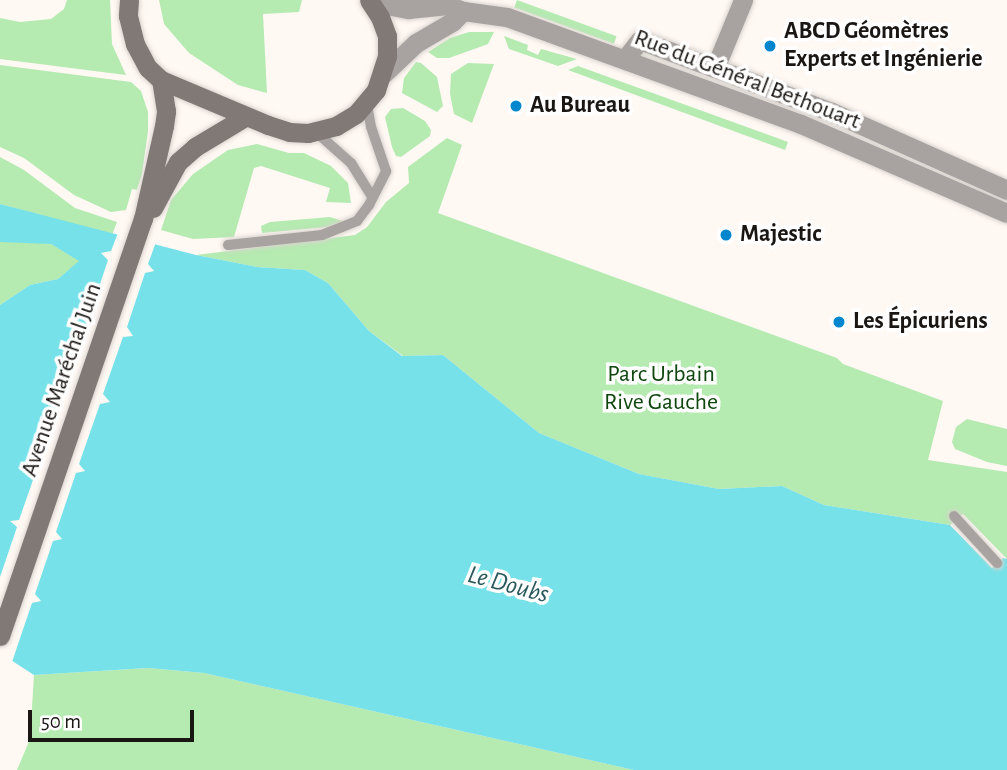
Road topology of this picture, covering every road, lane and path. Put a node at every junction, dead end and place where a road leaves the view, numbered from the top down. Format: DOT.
graph roads {
  1 [pos="129,0"];
  2 [pos="743,0"];
  3 [pos="370,1"];
  4 [pos="473,7"];
  5 [pos="625,59"];
  6 [pos="715,68"];
  7 [pos="382,75"];
  8 [pos="160,80"];
  9 [pos="367,103"];
  10 [pos="244,117"];
  11 [pos="316,132"];
  12 [pos="1007,190"];
  13 [pos="372,196"];
  14 [pos="1007,213"];
  15 [pos="143,219"];
  16 [pos="228,245"];
  17 [pos="954,516"];
  18 [pos="997,563"];
  19 [pos="0,636"];
  1 -- 8 [label="main road"];
  2 -- 6 [label="street"];
  3 -- 4 [label="street, Rue du Général Bethouart"];
  3 -- 7 [label="main road"];
  4 -- 5 [label="street, Rue du Général Bethouart"];
  4 -- 7 [label="street"];
  5 -- 6 [label="street"];
  5 -- 14 [label="street, Rue du Général Bethouart"];
  6 -- 12 [label="street"];
  7 -- 9 [label="main road"];
  8 -- 10 [label="main road"];
  8 -- 15 [label="main road"];
  9 -- 11 [label="main road"];
  9 -- 13 [label="lane"];
  10 -- 11 [label="main road"];
  10 -- 15 [label="main road"];
  11 -- 13 [label="lane"];
  13 -- 16 [label="lane"];
  15 -- 19 [label="main road, Avenue Maréchal Juin"];
  17 -- 18 [label="lane"];
}
